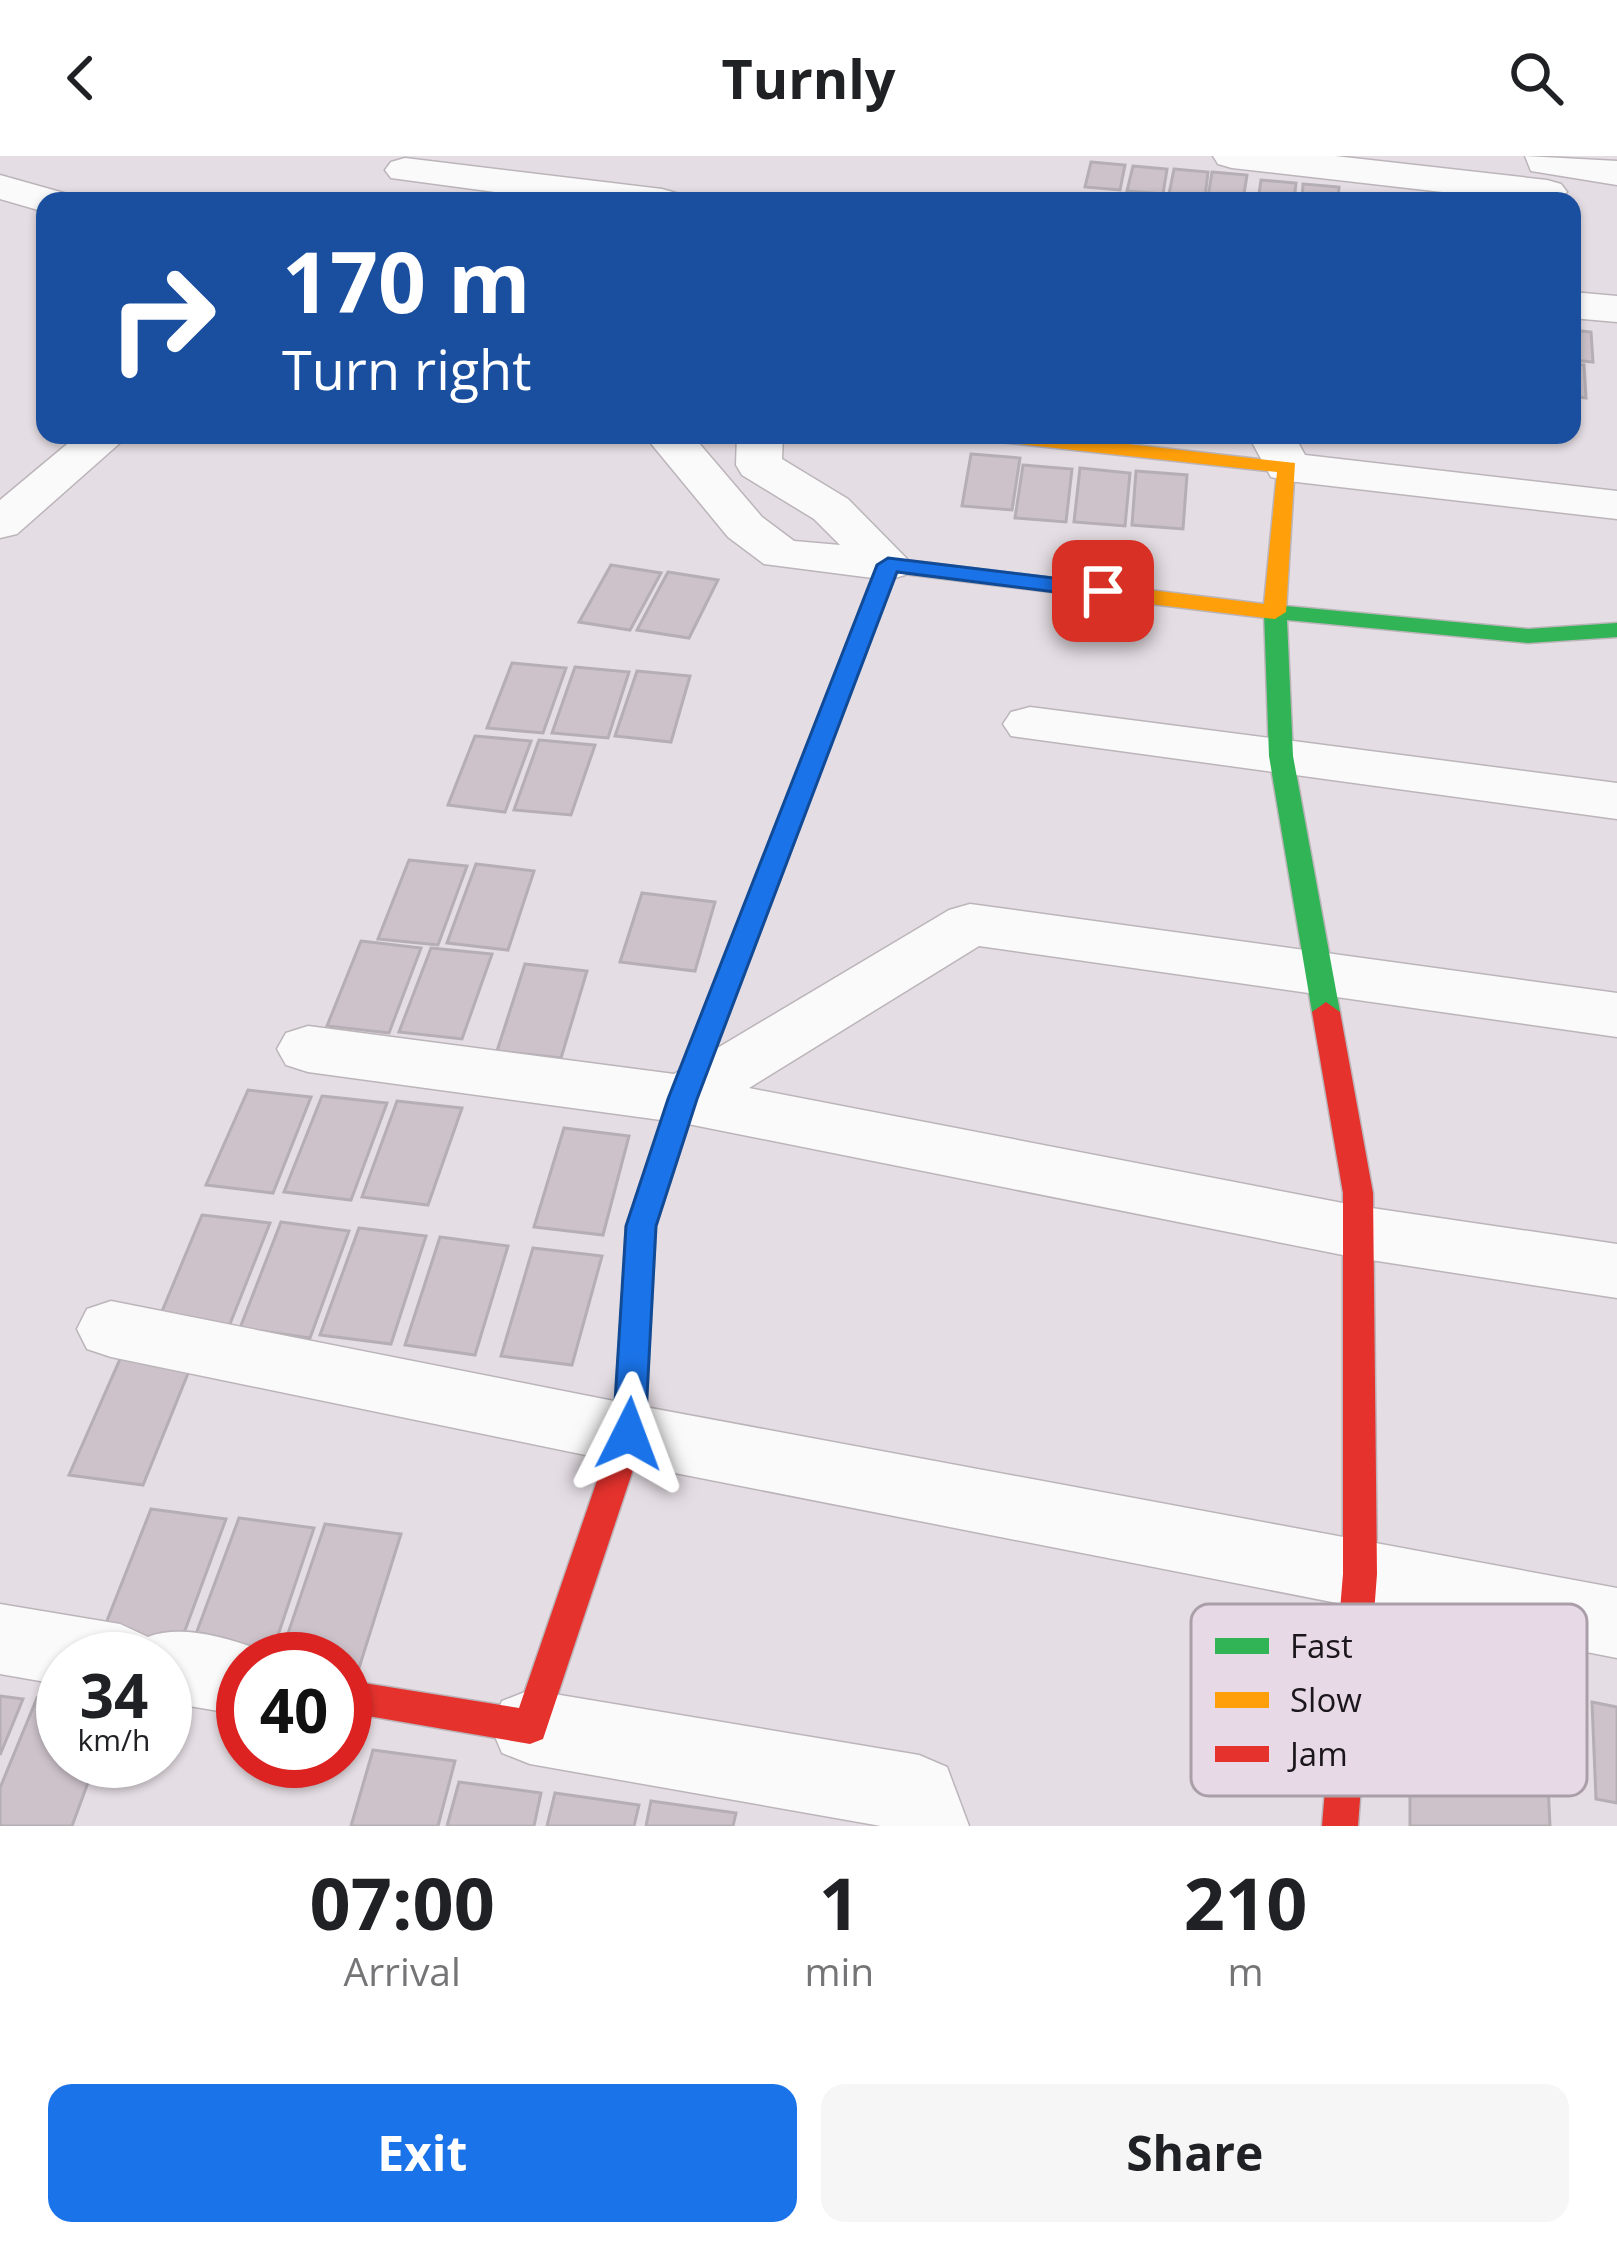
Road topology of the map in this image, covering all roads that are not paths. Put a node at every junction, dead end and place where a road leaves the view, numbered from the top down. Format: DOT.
graph roads {
  1 [pos="1232,156"];
  2 [pos="411,163"];
  3 [pos="1617,172"];
  4 [pos="1546,178"];
  5 [pos="0,187"];
  6 [pos="380,192"];
  7 [pos="603,192"];
  8 [pos="36,197"];
  9 [pos="1581,305"];
  10 [pos="1617,309"];
  11 [pos="95,444"];
  12 [pos="675,444"];
  13 [pos="1152,444"];
  14 [pos="759,450"];
  15 [pos="1279,451"];
  16 [pos="704,477"];
  17 [pos="1617,505"];
  18 [pos="0,524"];
  19 [pos="888,565"];
  20 [pos="1275,612"];
  21 [pos="1617,630"];
  22 [pos="1030,724"];
  23 [pos="1281,756"];
  24 [pos="1617,801"];
  25 [pos="1319,973"];
  26 [pos="1617,1015"];
  27 [pos="308,1049"];
  28 [pos="682,1099"];
  29 [pos="1358,1232"];
  30 [pos="1617,1271"];
  31 [pos="111,1329"];
  32 [pos="629,1434"];
  33 [pos="1360,1574"];
  34 [pos="1358,1604"];
  35 [pos="1517,1604"];
  36 [pos="1587,1617"];
  37 [pos="1617,1623"];
  38 [pos="0,1639"];
  39 [pos="36,1645"];
  40 [pos="372,1701"];
  41 [pos="530,1727"];
  42 [pos="1342,1796"];
  43 [pos="928,1826"];
  44 [pos="1340,1826"];
  1 -- 4 [label="street"];
  2 -- 6 [label="street"];
  2 -- 7 [label="street"];
  3 -- 4 [label="street"];
  5 -- 8 [label="street"];
  9 -- 10 [label="street"];
  11 -- 18 [label="street"];
  12 -- 16 [label="street"];
  13 -- 15 [label="street"];
  14 -- 16 [label="street"];
  14 -- 19 [label="street"];
  15 -- 17 [label="street"];
  15 -- 20 [label="street"];
  16 -- 19 [label="street"];
  19 -- 20 [label="street"];
  19 -- 28 [label="street"];
  20 -- 21 [label="street"];
  20 -- 23 [label="street"];
  22 -- 23 [label="street"];
  23 -- 24 [label="street"];
  23 -- 25 [label="street"];
  25 -- 26 [label="street"];
  25 -- 28 [label="street"];
  25 -- 29 [label="street"];
  27 -- 28 [label="street"];
  28 -- 29 [label="street"];
  28 -- 32 [label="street"];
  29 -- 30 [label="street"];
  29 -- 33 [label="street"];
  31 -- 32 [label="street"];
  32 -- 33 [label="street"];
  32 -- 41 [label="street"];
  33 -- 34 [label="street"];
  33 -- 35 [label="street"];
  36 -- 37 [label="street"];
  38 -- 39 [label="street"];
  40 -- 41 [label="street"];
  41 -- 43 [label="street"];
  42 -- 44 [label="street"];
}
